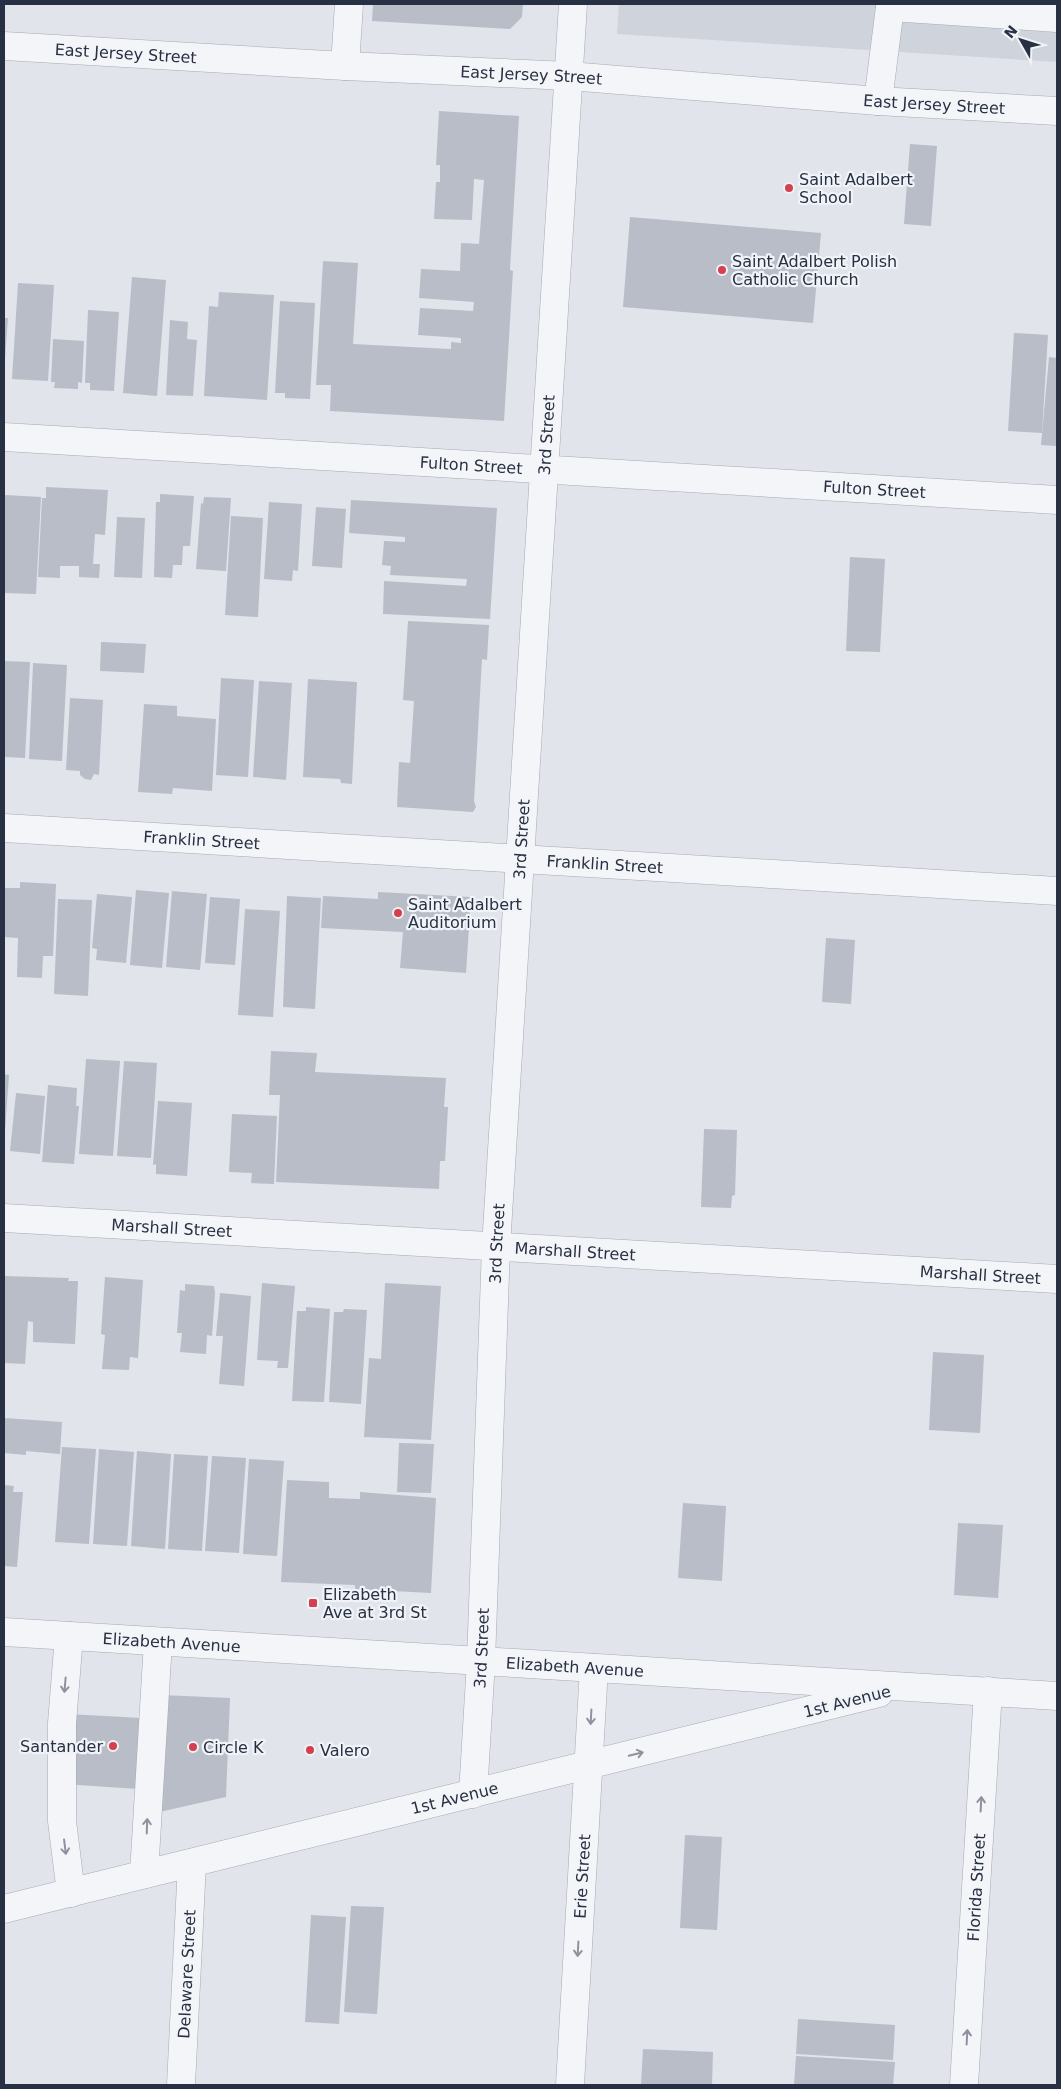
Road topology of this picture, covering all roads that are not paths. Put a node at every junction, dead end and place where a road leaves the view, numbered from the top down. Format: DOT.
graph roads {
  1 [pos="349,4"];
  2 [pos="573,4"];
  3 [pos="890,6"];
  4 [pos="1057,18"];
  5 [pos="4,46"];
  6 [pos="345,66"];
  7 [pos="569,76"];
  8 [pos="878,101"];
  9 [pos="1057,111"];
  10 [pos="4,437"];
  11 [pos="542,470"];
  12 [pos="1057,500"];
  13 [pos="4,828"];
  14 [pos="521,858"];
  15 [pos="1057,891"];
  16 [pos="4,1218"];
  17 [pos="496,1247"];
  18 [pos="1057,1279"];
  19 [pos="4,1632"];
  20 [pos="69,1636"];
  21 [pos="158,1642"];
  22 [pos="481,1661"];
  23 [pos="594,1668"];
  24 [pos="905,1687"];
  25 [pos="988,1691"];
  26 [pos="1057,1696"];
  27 [pos="588,1766"];
  28 [pos="473,1794"];
  29 [pos="192,1863"];
  30 [pos="144,1874"];
  31 [pos="71,1892"];
  32 [pos="4,1909"];
  33 [pos="181,2085"];
  34 [pos="570,2085"];
  35 [pos="964,2085"];
  1 -- 6 [label="street"];
  2 -- 7 [label="street, 3rd Street"];
  3 -- 4 [label="street"];
  3 -- 8 [label="street"];
  5 -- 6 [label="street, East Jersey Street"];
  6 -- 7 [label="street, East Jersey Street"];
  7 -- 8 [label="street, East Jersey Street"];
  7 -- 11 [label="street, 3rd Street"];
  8 -- 9 [label="street, East Jersey Street"];
  10 -- 11 [label="street, Fulton Street"];
  11 -- 12 [label="street, Fulton Street"];
  11 -- 14 [label="street, 3rd Street"];
  13 -- 14 [label="street, Franklin Street"];
  14 -- 15 [label="street, Franklin Street"];
  14 -- 17 [label="street, 3rd Street"];
  16 -- 17 [label="street, Marshall Street"];
  17 -- 18 [label="street, Marshall Street"];
  17 -- 22 [label="street, 3rd Street"];
  19 -- 20 [label="street, Elizabeth Avenue"];
  20 -- 21 [label="street, Elizabeth Avenue"];
  20 -- 31 [label="street, one-way"];
  21 -- 22 [label="street, Elizabeth Avenue"];
  30 -- 21 [label="street, one-way"];
  22 -- 23 [label="street, Elizabeth Avenue"];
  22 -- 28 [label="street, 3rd Street"];
  23 -- 24 [label="street, Elizabeth Avenue"];
  23 -- 27 [label="street, Erie Street, one-way"];
  24 -- 25 [label="street, Elizabeth Avenue"];
  27 -- 24 [label="street, 1st Avenue, one-way"];
  25 -- 26 [label="street, Elizabeth Avenue"];
  35 -- 25 [label="street, Florida Street, one-way"];
  27 -- 28 [label="street, 1st Avenue"];
  27 -- 34 [label="street, Erie Street, one-way"];
  28 -- 29 [label="street, 1st Avenue"];
  29 -- 30 [label="street, 1st Avenue"];
  29 -- 33 [label="street, Delaware Street"];
  30 -- 31 [label="street, 1st Avenue"];
  31 -- 32 [label="street, 1st Avenue"];
}
